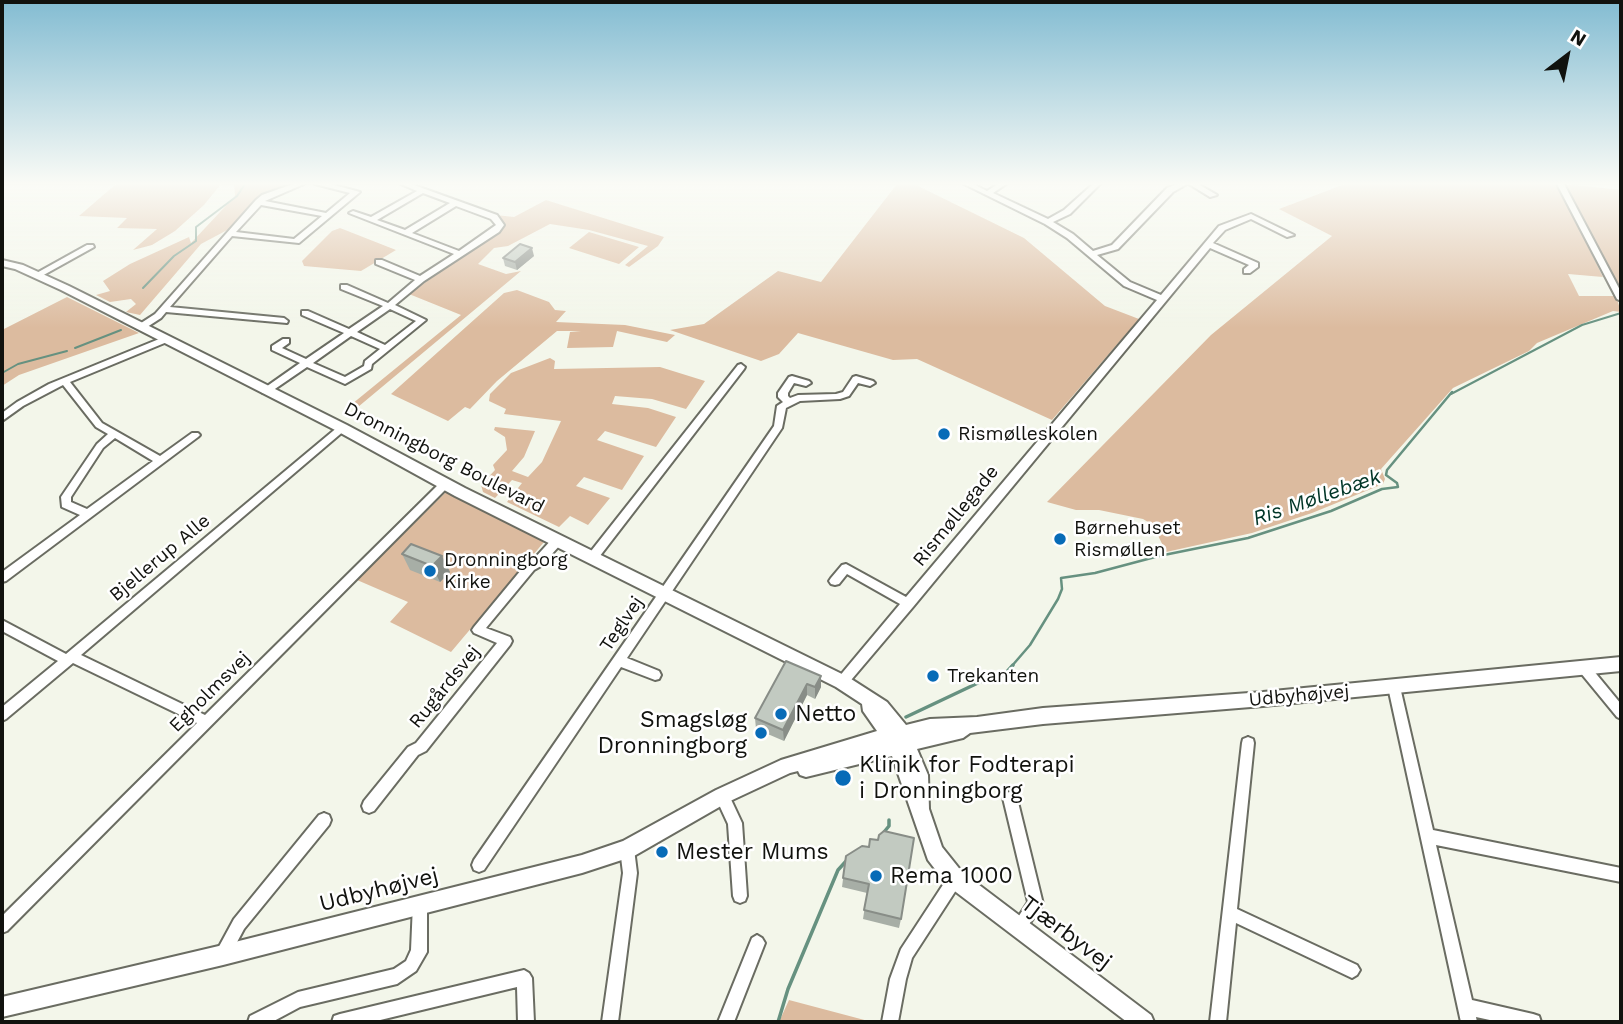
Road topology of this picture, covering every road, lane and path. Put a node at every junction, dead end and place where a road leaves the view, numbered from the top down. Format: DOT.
graph roads {
  1 [pos="307,232"];
  2 [pos="403,232"];
  3 [pos="493,232"];
  4 [pos="1061,232"];
  5 [pos="1130,232"];
  6 [pos="1219,232"];
  7 [pos="1283,232"];
  8 [pos="1585,232"];
  9 [pos="406,233"];
  10 [pos="230,234"];
  11 [pos="1290,235"];
  12 [pos="1208,244"];
  13 [pos="90,247"];
  14 [pos="460,254"];
  15 [pos="1092,254"];
  16 [pos="379,262"];
  17 [pos="2,263"];
  18 [pos="1247,271"];
  19 [pos="37,275"];
  20 [pos="421,279"];
  21 [pos="344,287"];
  22 [pos="1163,299"];
  23 [pos="1621,299"];
  24 [pos="388,306"];
  25 [pos="164,310"];
  26 [pos="305,313"];
  27 [pos="284,321"];
  28 [pos="141,327"];
  29 [pos="351,334"];
  30 [pos="164,340"];
  31 [pos="286,341"];
  32 [pos="387,349"];
  33 [pos="308,363"];
  34 [pos="741,367"];
  35 [pos="65,381"];
  36 [pos="806,383"];
  37 [pos="870,383"];
  38 [pos="266,391"];
  39 [pos="788,401"];
  40 [pos="2,418"];
  41 [pos="342,428"];
  42 [pos="114,434"];
  43 [pos="195,435"];
  44 [pos="160,460"];
  45 [pos="446,484"];
  46 [pos="88,514"];
  47 [pos="557,541"];
  48 [pos="592,558"];
  49 [pos="2,578"];
  50 [pos="835,581"];
  51 [pos="663,593"];
  52 [pos="909,604"];
  53 [pos="2,625"];
  54 [pos="69,658"];
  55 [pos="618,660"];
  56 [pos="1621,664"];
  57 [pos="1584,668"];
  58 [pos="655,675"];
  59 [pos="842,682"];
  60 [pos="1394,687"];
  61 [pos="1621,713"];
  62 [pos="2,715"];
  63 [pos="207,722"];
  64 [pos="899,740"];
  65 [pos="1248,743"];
  66 [pos="722,796"];
  67 [pos="1010,798"];
  68 [pos="369,806"];
  69 [pos="324,820"];
  70 [pos="1427,835"];
  71 [pos="627,849"];
  72 [pos="480,865"];
  73 [pos="1621,875"];
  74 [pos="954,879"];
  75 [pos="740,895"];
  76 [pos="420,904"];
  77 [pos="1230,913"];
  78 [pos="2,926"];
  79 [pos="1018,929"];
  80 [pos="757,943"];
  81 [pos="223,955"];
  82 [pos="1352,970"];
  83 [pos="2,1007"];
  84 [pos="281,1015"];
  85 [pos="1468,1015"];
  86 [pos="367,1019"];
  87 [pos="256,1022"];
  88 [pos="341,1022"];
  89 [pos="526,1022"];
  90 [pos="610,1022"];
  91 [pos="726,1022"];
  92 [pos="890,1022"];
  93 [pos="1144,1022"];
  94 [pos="1218,1022"];
  95 [pos="1533,1022"];
  1 -- 10 [label="street"];
  2 -- 9 [label="street"];
  3 -- 14 [label="street"];
  4 -- 15 [label="street"];
  5 -- 15 [label="street"];
  6 -- 12 [label="street, Rismøllegade"];
  7 -- 11 [label="street, Rismøllegade"];
  8 -- 23 [label="street"];
  9 -- 14 [label="street"];
  10 -- 25 [label="street"];
  12 -- 18 [label="street"];
  12 -- 22 [label="street, Rismøllegade"];
  13 -- 19 [label="street"];
  14 -- 20 [label="street"];
  15 -- 22 [label="street"];
  16 -- 20 [label="street"];
  17 -- 19 [label="street, Dronningborg Boulevard"];
  19 -- 28 [label="street, Dronningborg Boulevard"];
  20 -- 24 [label="street"];
  21 -- 24 [label="street"];
  22 -- 52 [label="street, Rismøllegade"];
  24 -- 29 [label="street"];
  24 -- 32 [label="street"];
  25 -- 27 [label="street"];
  25 -- 28 [label="street"];
  26 -- 29 [label="street"];
  28 -- 30 [label="street, Dronningborg Boulevard"];
  29 -- 32 [label="street"];
  29 -- 33 [label="street"];
  30 -- 35 [label="street"];
  30 -- 38 [label="street, Dronningborg Boulevard"];
  31 -- 33 [label="street"];
  32 -- 33 [label="street"];
  33 -- 38 [label="street"];
  34 -- 48 [label="street"];
  35 -- 40 [label="street"];
  35 -- 42 [label="street"];
  36 -- 39 [label="street, Teglvej"];
  37 -- 39 [label="street"];
  38 -- 41 [label="street, Dronningborg Boulevard"];
  39 -- 51 [label="street, Teglvej"];
  41 -- 45 [label="street, Dronningborg Boulevard"];
  41 -- 54 [label="street, Bjellerup Alle"];
  42 -- 44 [label="street"];
  42 -- 46 [label="street"];
  43 -- 44 [label="street"];
  44 -- 46 [label="street"];
  45 -- 47 [label="street, Dronningborg Boulevard"];
  45 -- 63 [label="street, Egholmsvej"];
  46 -- 49 [label="street"];
  47 -- 48 [label="street, Dronningborg Boulevard"];
  47 -- 68 [label="street, Rugårdsvej"];
  48 -- 51 [label="street, Dronningborg Boulevard"];
  50 -- 52 [label="street"];
  51 -- 55 [label="street, Teglvej"];
  51 -- 59 [label="street, Dronningborg Boulevard"];
  52 -- 59 [label="street, Rismøllegade"];
  53 -- 54 [label="street"];
  54 -- 62 [label="street, Bjellerup Alle"];
  54 -- 63 [label="street"];
  55 -- 58 [label="street"];
  55 -- 72 [label="street, Teglvej"];
  56 -- 57 [label="street, Udbyhøjvej"];
  57 -- 60 [label="street, Udbyhøjvej"];
  57 -- 61 [label="street"];
  59 -- 64 [label="street, Dronningborg Boulevard"];
  60 -- 64 [label="street, Udbyhøjvej"];
  60 -- 70 [label="street"];
  63 -- 78 [label="street, Egholmsvej"];
  64 -- 66 [label="street, Udbyhøjvej"];
  64 -- 74 [label="street, Tjærbyvej"];
  65 -- 77 [label="street"];
  66 -- 71 [label="street, Udbyhøjvej"];
  66 -- 75 [label="street"];
  67 -- 79 [label="street"];
  69 -- 81 [label="street"];
  70 -- 73 [label="street"];
  70 -- 85 [label="street"];
  71 -- 76 [label="street, Udbyhøjvej"];
  71 -- 90 [label="street"];
  74 -- 79 [label="street, Tjærbyvej"];
  74 -- 92 [label="street"];
  76 -- 81 [label="street, Udbyhøjvej"];
  76 -- 84 [label="street"];
  77 -- 82 [label="street"];
  77 -- 94 [label="street"];
  79 -- 93 [label="street, Tjærbyvej"];
  80 -- 91 [label="street"];
  81 -- 83 [label="street, Udbyhøjvej"];
  84 -- 87 [label="street"];
  85 -- 95 [label="street"];
  86 -- 88 [label="street"];
  86 -- 89 [label="street"];
}
